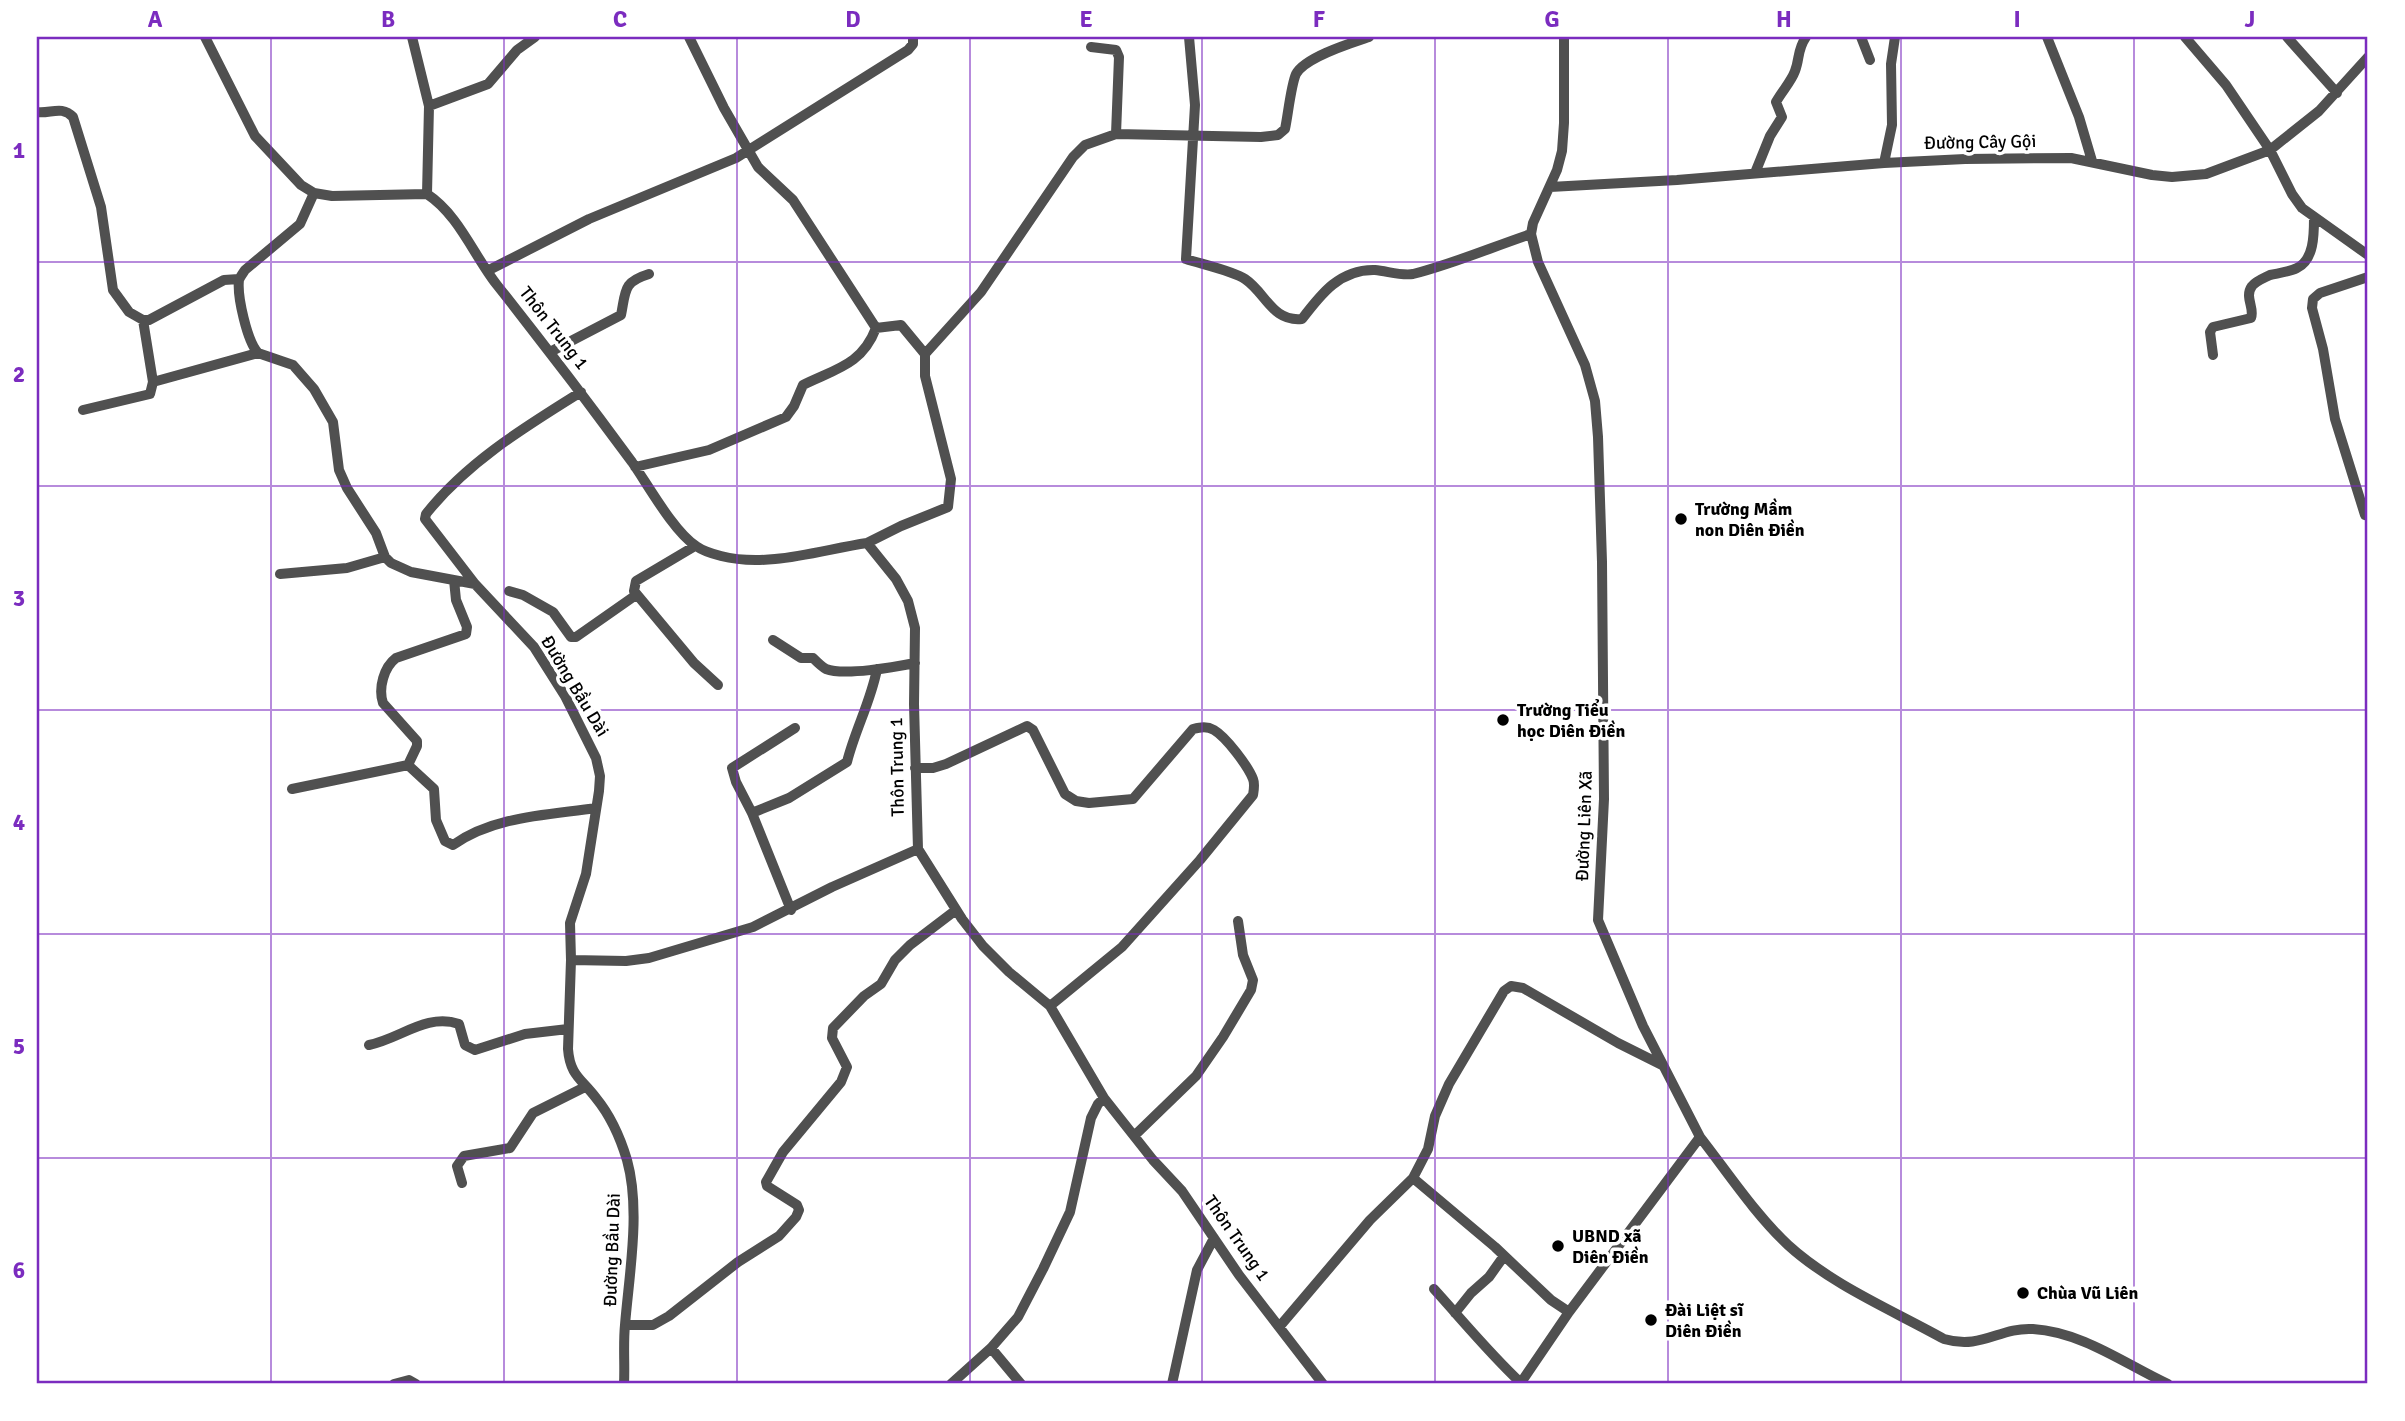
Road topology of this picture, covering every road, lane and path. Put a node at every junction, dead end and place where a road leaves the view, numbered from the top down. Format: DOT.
graph roads {
  1 [pos="205,37"];
  2 [pos="412,37"];
  3 [pos="535,37"];
  4 [pos="689,37"];
  5 [pos="913,37"];
  6 [pos="1189,37"];
  7 [pos="1369,37"];
  8 [pos="1564,37"];
  9 [pos="1805,37"];
  10 [pos="1861,37"];
  11 [pos="1895,37"];
  12 [pos="2047,37"];
  13 [pos="2185,37"];
  14 [pos="2287,37"];
  15 [pos="1091,47"];
  16 [pos="2368,57"];
  17 [pos="1870,60"];
  18 [pos="2337,93"];
  19 [pos="429,106"];
  20 [pos="37,111"];
  21 [pos="1116,134"];
  22 [pos="1193,135"];
  23 [pos="2270,149"];
  24 [pos="747,150"];
  25 [pos="2092,161"];
  26 [pos="1884,163"];
  27 [pos="1755,173"];
  28 [pos="1550,187"];
  29 [pos="314,193"];
  30 [pos="427,194"];
  31 [pos="2314,218"];
  32 [pos="1531,234"];
  33 [pos="2368,255"];
  34 [pos="487,271"];
  35 [pos="649,274"];
  36 [pos="2368,277"];
  37 [pos="239,279"];
  38 [pos="143,320"];
  39 [pos="876,328"];
  40 [pos="550,352"];
  41 [pos="258,353"];
  42 [pos="925,354"];
  43 [pos="2213,355"];
  44 [pos="153,382"];
  45 [pos="581,392"];
  46 [pos="83,410"];
  47 [pos="635,467"];
  48 [pos="2368,516"];
  49 [pos="867,543"];
  50 [pos="695,546"];
  51 [pos="385,557"];
  52 [pos="280,574"];
  53 [pos="454,580"];
  54 [pos="475,584"];
  55 [pos="509,591"];
  56 [pos="636,596"];
  57 [pos="773,640"];
  58 [pos="915,663"];
  59 [pos="877,669"];
  60 [pos="718,685"];
  61 [pos="795,728"];
  62 [pos="408,765"];
  63 [pos="915,768"];
  64 [pos="292,789"];
  65 [pos="596,808"];
  66 [pos="752,813"];
  67 [pos="918,849"];
  68 [pos="791,909"];
  69 [pos="956,910"];
  70 [pos="1238,921"];
  71 [pos="571,960"];
  72 [pos="1050,1006"];
  73 [pos="568,1029"];
  74 [pos="369,1045"];
  75 [pos="1662,1065"];
  76 [pos="585,1087"];
  77 [pos="1104,1097"];
  78 [pos="1134,1136"];
  79 [pos="1700,1138"];
  80 [pos="1413,1178"];
  81 [pos="462,1183"];
  82 [pos="1214,1238"];
  83 [pos="1504,1256"];
  84 [pos="1434,1289"];
  85 [pos="1569,1312"];
  86 [pos="1455,1313"];
  87 [pos="625,1325"];
  88 [pos="1280,1326"];
  89 [pos="991,1348"];
  90 [pos="394,1384"];
  91 [pos="416,1384"];
  92 [pos="624,1384"];
  93 [pos="951,1384"];
  94 [pos="1021,1384"];
  95 [pos="1172,1384"];
  96 [pos="1323,1384"];
  97 [pos="1521,1384"];
  98 [pos="2168,1384"];
  1 -- 29 [label="street"];
  2 -- 19 [label="street"];
  3 -- 19 [label="street"];
  4 -- 24 [label="street"];
  5 -- 24 [label="street"];
  6 -- 22 [label="street"];
  7 -- 22 [label="street"];
  8 -- 28 [label="street"];
  9 -- 27 [label="street"];
  10 -- 17 [label="street"];
  11 -- 26 [label="street"];
  12 -- 25 [label="street"];
  13 -- 23 [label="street"];
  14 -- 18 [label="street"];
  15 -- 21 [label="street"];
  16 -- 18 [label="street, Đường Cây Gội"];
  18 -- 23 [label="street, Đường Cây Gội"];
  19 -- 30 [label="street"];
  20 -- 38 [label="street"];
  21 -- 22 [label="street"];
  21 -- 42 [label="street"];
  22 -- 32 [label="street"];
  23 -- 25 [label="street, Đường Cây Gội"];
  23 -- 31 [label="street"];
  24 -- 34 [label="street"];
  24 -- 39 [label="street"];
  25 -- 26 [label="street, Đường Cây Gội"];
  26 -- 27 [label="street, Đường Cây Gội"];
  27 -- 28 [label="street, Đường Cây Gội"];
  28 -- 32 [label="street"];
  29 -- 30 [label="street"];
  29 -- 37 [label="street"];
  30 -- 34 [label="street"];
  31 -- 33 [label="street"];
  31 -- 43 [label="street"];
  32 -- 75 [label="street, Đường Liên Xã"];
  34 -- 40 [label="street, Thôn Trung 1"];
  35 -- 40 [label="street"];
  36 -- 48 [label="street"];
  37 -- 38 [label="street"];
  37 -- 41 [label="street"];
  38 -- 44 [label="street"];
  39 -- 42 [label="street"];
  39 -- 47 [label="street"];
  40 -- 45 [label="street, Thôn Trung 1"];
  41 -- 44 [label="street"];
  41 -- 51 [label="street"];
  42 -- 49 [label="street"];
  44 -- 46 [label="street"];
  45 -- 47 [label="street, Thôn Trung 1"];
  45 -- 54 [label="street, Đường Bầu Dài"];
  47 -- 50 [label="street, Thôn Trung 1"];
  49 -- 50 [label="street"];
  49 -- 58 [label="street, Thôn Trung 1"];
  50 -- 56 [label="street"];
  51 -- 52 [label="street"];
  51 -- 53 [label="street"];
  53 -- 54 [label="street"];
  53 -- 62 [label="street"];
  54 -- 65 [label="street, Đường Bầu Dài"];
  55 -- 56 [label="street"];
  56 -- 60 [label="street"];
  57 -- 59 [label="street"];
  58 -- 59 [label="street"];
  58 -- 63 [label="street, Thôn Trung 1"];
  59 -- 66 [label="street"];
  61 -- 66 [label="street"];
  62 -- 64 [label="street"];
  62 -- 65 [label="street"];
  63 -- 67 [label="street, Thôn Trung 1"];
  63 -- 72 [label="street"];
  65 -- 71 [label="street, Đường Bầu Dài"];
  66 -- 68 [label="street"];
  67 -- 68 [label="street"];
  67 -- 69 [label="street, Thôn Trung 1"];
  68 -- 71 [label="street"];
  69 -- 72 [label="street, Thôn Trung 1"];
  69 -- 87 [label="street"];
  70 -- 78 [label="street"];
  71 -- 73 [label="street, Đường Bầu Dài"];
  72 -- 77 [label="street, Thôn Trung 1"];
  73 -- 74 [label="street"];
  73 -- 76 [label="street, Đường Bầu Dài"];
  75 -- 79 [label="street, Đường Liên Xã"];
  75 -- 80 [label="street"];
  76 -- 81 [label="street"];
  76 -- 87 [label="street, Đường Bầu Dài"];
  77 -- 78 [label="street, Thôn Trung 1"];
  77 -- 89 [label="street"];
  78 -- 82 [label="street, Thôn Trung 1"];
  79 -- 85 [label="street"];
  79 -- 98 [label="street, Đường Liên Xã"];
  80 -- 83 [label="street"];
  80 -- 88 [label="street"];
  82 -- 88 [label="street, Thôn Trung 1"];
  82 -- 95 [label="street"];
  83 -- 85 [label="street"];
  83 -- 86 [label="street"];
  84 -- 86 [label="street"];
  85 -- 97 [label="street"];
  86 -- 97 [label="street"];
  87 -- 92 [label="street, Đường Bầu Dài"];
  88 -- 96 [label="street, Thôn Trung 1"];
  89 -- 93 [label="street"];
  89 -- 94 [label="street"];
  90 -- 91 [label="street"];
}
